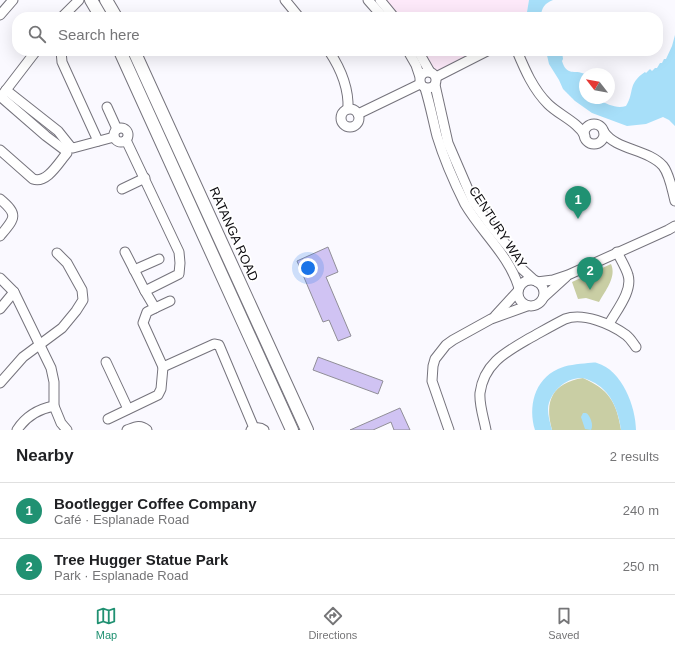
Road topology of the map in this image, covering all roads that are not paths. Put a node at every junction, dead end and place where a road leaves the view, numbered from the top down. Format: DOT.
graph roads {
  1 [pos="13,0"];
  2 [pos="79,0"];
  3 [pos="91,0"];
  4 [pos="106,0"];
  5 [pos="285,0"];
  6 [pos="368,0"];
  7 [pos="380,0"];
  8 [pos="67,12"];
  9 [pos="98,12"];
  10 [pos="113,12"];
  11 [pos="295,12"];
  12 [pos="379,12"];
  13 [pos="390,12"];
  14 [pos="0,15"];
  15 [pos="32,56"];
  16 [pos="61,56"];
  17 [pos="122,56"];
  18 [pos="136,56"];
  19 [pos="332,56"];
  20 [pos="411,56"];
  21 [pos="421,56"];
  22 [pos="478,56"];
  23 [pos="519,56"];
  24 [pos="434,78"];
  25 [pos="422,83"];
  26 [pos="2,95"];
  27 [pos="108,107"];
  28 [pos="348,109"];
  29 [pos="358,114"];
  30 [pos="44,119"];
  31 [pos="572,123"];
  32 [pos="589,126"];
  33 [pos="36,127"];
  34 [pos="604,132"];
  35 [pos="116,133"];
  36 [pos="585,136"];
  37 [pos="610,140"];
  38 [pos="98,141"];
  39 [pos="599,142"];
  40 [pos="69,149"];
  41 [pos="0,150"];
  42 [pos="145,178"];
  43 [pos="122,189"];
  44 [pos="0,199"];
  45 [pos="675,201"];
  46 [pos="675,226"];
  47 [pos="0,236"];
  48 [pos="125,252"];
  49 [pos="57,253"];
  50 [pos="615,253"];
  51 [pos="159,259"];
  52 [pos="134,270"];
  53 [pos="568,275"];
  54 [pos="0,278"];
  55 [pos="536,281"];
  56 [pos="519,290"];
  57 [pos="145,291"];
  58 [pos="14,292"];
  59 [pos="544,297"];
  60 [pos="170,301"];
  61 [pos="528,306"];
  62 [pos="155,308"];
  63 [pos="0,309"];
  64 [pos="491,319"];
  65 [pos="609,324"];
  66 [pos="40,344"];
  67 [pos="636,347"];
  68 [pos="106,362"];
  69 [pos="163,367"];
  70 [pos="0,384"];
  71 [pos="54,406"];
  72 [pos="128,409"];
  73 [pos="445,416"];
  74 [pos="108,419"];
  75 [pos="253,429"];
  76 [pos="17,430"];
  77 [pos="67,430"];
  78 [pos="127,430"];
  79 [pos="147,430"];
  80 [pos="264,430"];
  81 [pos="292,430"];
  82 [pos="307,430"];
  83 [pos="449,430"];
  84 [pos="456,430"];
  85 [pos="486,430"];
  1 -- 14 [label="street"];
  2 -- 8 [label="street"];
  3 -- 9 [label="main road"];
  4 -- 10 [label="main road"];
  5 -- 11 [label="street"];
  6 -- 12 [label="street"];
  7 -- 13 [label="street"];
  15 -- 26 [label="street"];
  16 -- 38 [label="street"];
  17 -- 81 [label="main road"];
  18 -- 82 [label="main road, RATANGA ROAD"];
  19 -- 28 [label="street"];
  20 -- 25 [label="street, CENTURY WAY"];
  21 -- 24 [label="street, CENTURY WAY"];
  22 -- 24 [label="street"];
  23 -- 31 [label="street"];
  24 -- 25 [label="street"];
  24 -- 25 [label="street"];
  24 -- 55 [label="street, CENTURY WAY"];
  25 -- 29 [label="street"];
  25 -- 56 [label="street, CENTURY WAY"];
  26 -- 30 [label="street"];
  26 -- 33 [label="street"];
  27 -- 35 [label="street"];
  28 -- 29 [label="street"];
  28 -- 29 [label="street"];
  30 -- 33 [label="street"];
  30 -- 40 [label="street"];
  31 -- 32 [label="street"];
  31 -- 36 [label="street"];
  32 -- 34 [label="street"];
  32 -- 36 [label="street"];
  33 -- 40 [label="street"];
  34 -- 37 [label="street"];
  34 -- 39 [label="street"];
  35 -- 38 [label="street"];
  35 -- 42 [label="street"];
  36 -- 39 [label="street"];
  37 -- 39 [label="street"];
  37 -- 45 [label="street"];
  38 -- 40 [label="street"];
  40 -- 41 [label="street"];
  42 -- 43 [label="street"];
  42 -- 57 [label="street"];
  44 -- 47 [label="street"];
  46 -- 50 [label="street"];
  48 -- 52 [label="street"];
  49 -- 66 [label="street"];
  50 -- 53 [label="street"];
  50 -- 65 [label="street"];
  51 -- 52 [label="street"];
  52 -- 57 [label="street"];
  53 -- 55 [label="street"];
  53 -- 59 [label="street"];
  54 -- 58 [label="street"];
  55 -- 56 [label="street"];
  55 -- 59 [label="street"];
  56 -- 61 [label="street"];
  56 -- 64 [label="street"];
  57 -- 62 [label="street"];
  58 -- 63 [label="street"];
  58 -- 66 [label="street"];
  59 -- 61 [label="street"];
  60 -- 62 [label="street"];
  61 -- 64 [label="street"];
  62 -- 69 [label="street"];
  64 -- 73 [label="street"];
  65 -- 67 [label="street"];
  65 -- 85 [label="street"];
  66 -- 70 [label="street"];
  66 -- 71 [label="street"];
  68 -- 72 [label="street"];
  69 -- 72 [label="street"];
  69 -- 75 [label="street"];
  71 -- 76 [label="street"];
  71 -- 77 [label="street"];
  72 -- 74 [label="street"];
  73 -- 83 [label="street"];
  73 -- 84 [label="street"];
  75 -- 80 [label="street"];
  78 -- 79 [label="street"];
}
